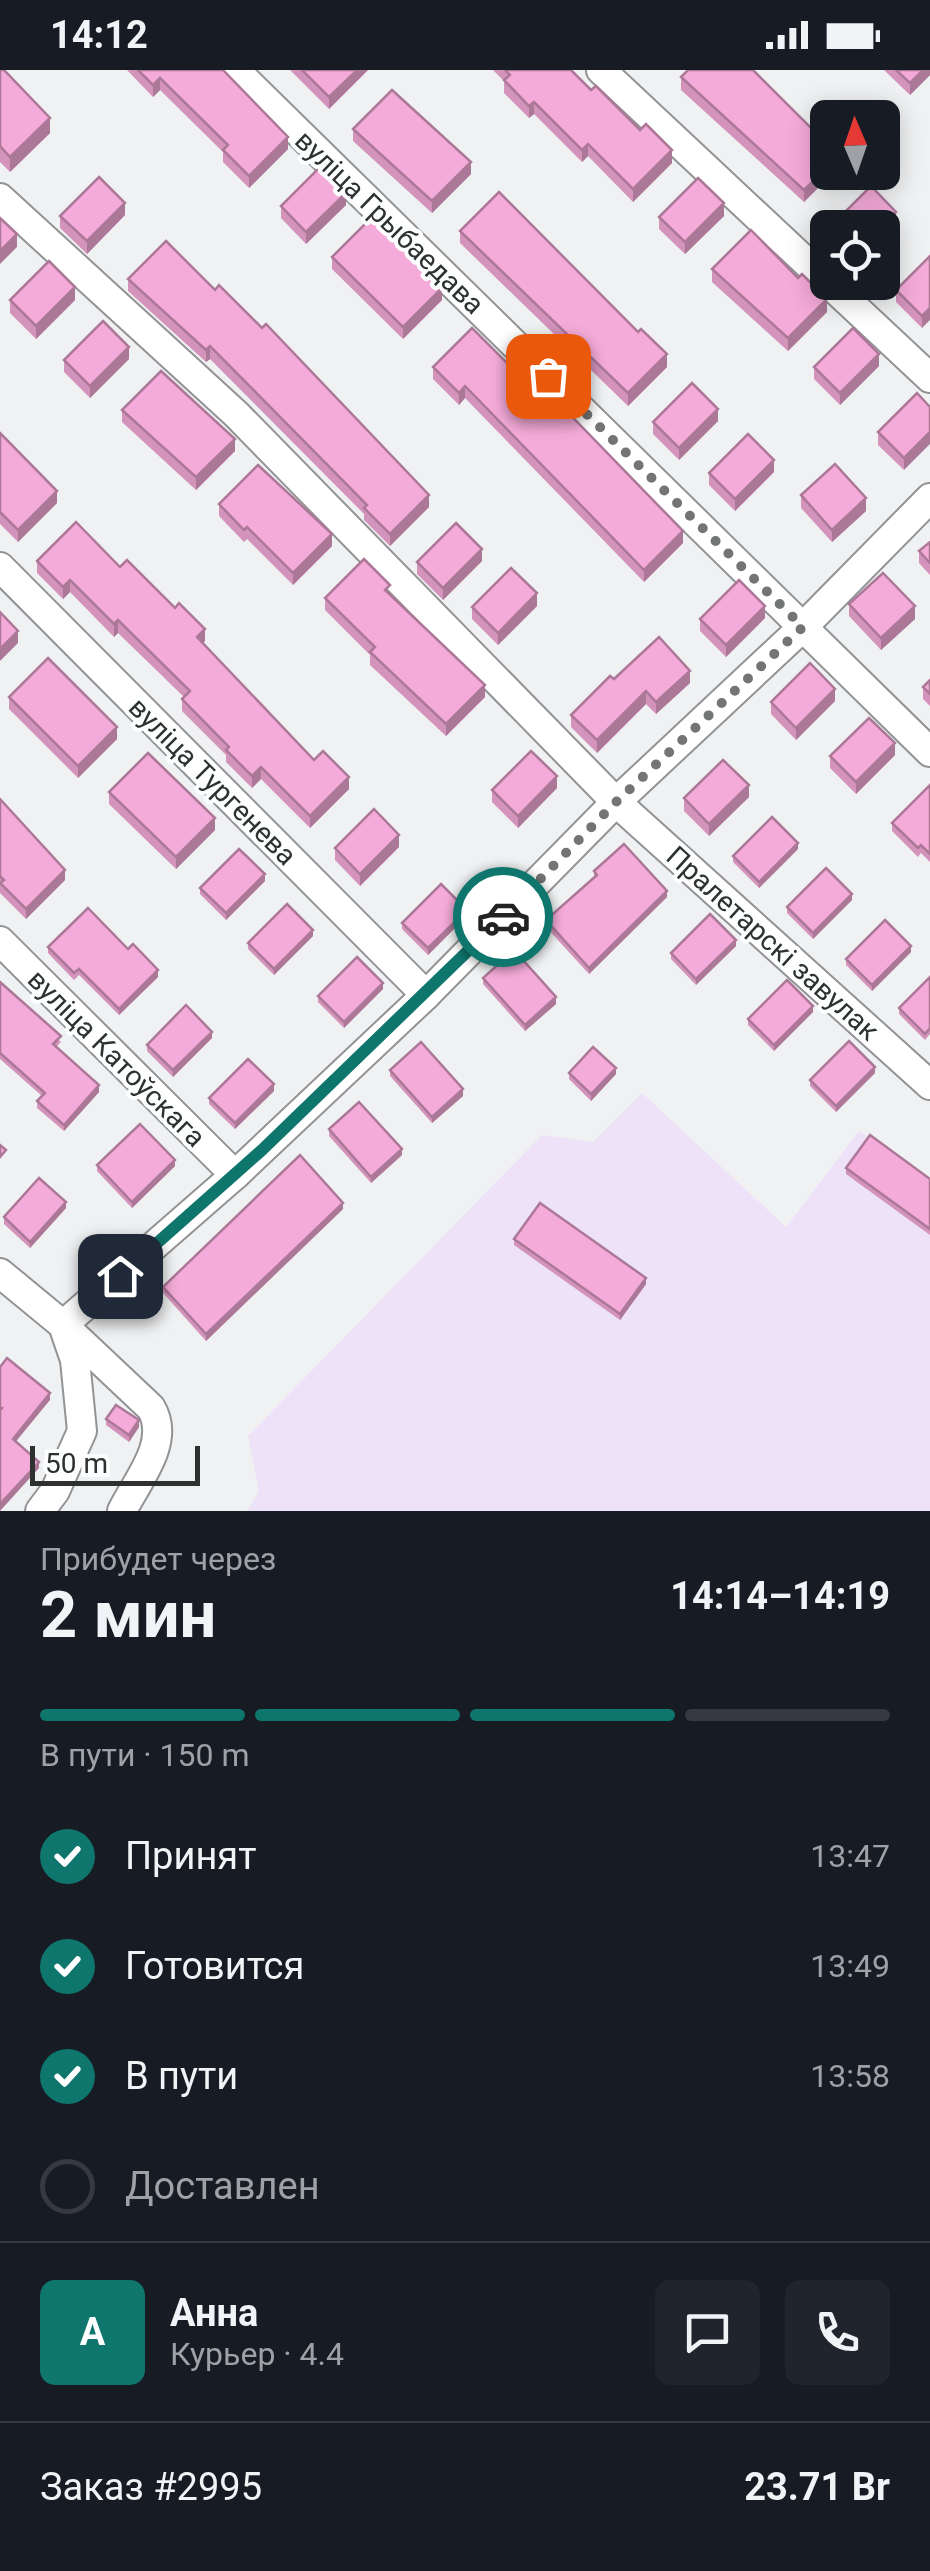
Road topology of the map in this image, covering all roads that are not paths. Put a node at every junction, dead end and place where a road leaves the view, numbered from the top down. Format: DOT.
graph roads {
  1 [pos="235,70"];
  2 [pos="601,70"];
  3 [pos="0,198"];
  4 [pos="930,378"];
  5 [pos="930,498"];
  6 [pos="0,567"];
  7 [pos="803,627"];
  8 [pos="930,752"];
  9 [pos="616,802"];
  10 [pos="0,941"];
  11 [pos="426,995"];
  12 [pos="930,1085"];
  13 [pos="234,1175"];
  14 [pos="0,1273"];
  15 [pos="63,1326"];
  16 [pos="40,1511"];
  17 [pos="122,1511"];
  1 -- 7 [label="street, вуліца Грыбаедава"];
  2 -- 4 [label="street"];
  3 -- 9 [label="street, Пралетарскі завулак"];
  5 -- 7 [label="street"];
  6 -- 11 [label="street, вуліца Тургенева"];
  7 -- 8 [label="street, вуліца Грыбаедава"];
  7 -- 9 [label="street"];
  9 -- 11 [label="street"];
  9 -- 12 [label="street, Пралетарскі завулак"];
  10 -- 13 [label="street, вуліца Катоўскага"];
  11 -- 13 [label="street"];
  13 -- 15 [label="street"];
  14 -- 15 [label="street"];
  15 -- 16 [label="street"];
  15 -- 17 [label="street"];
}
